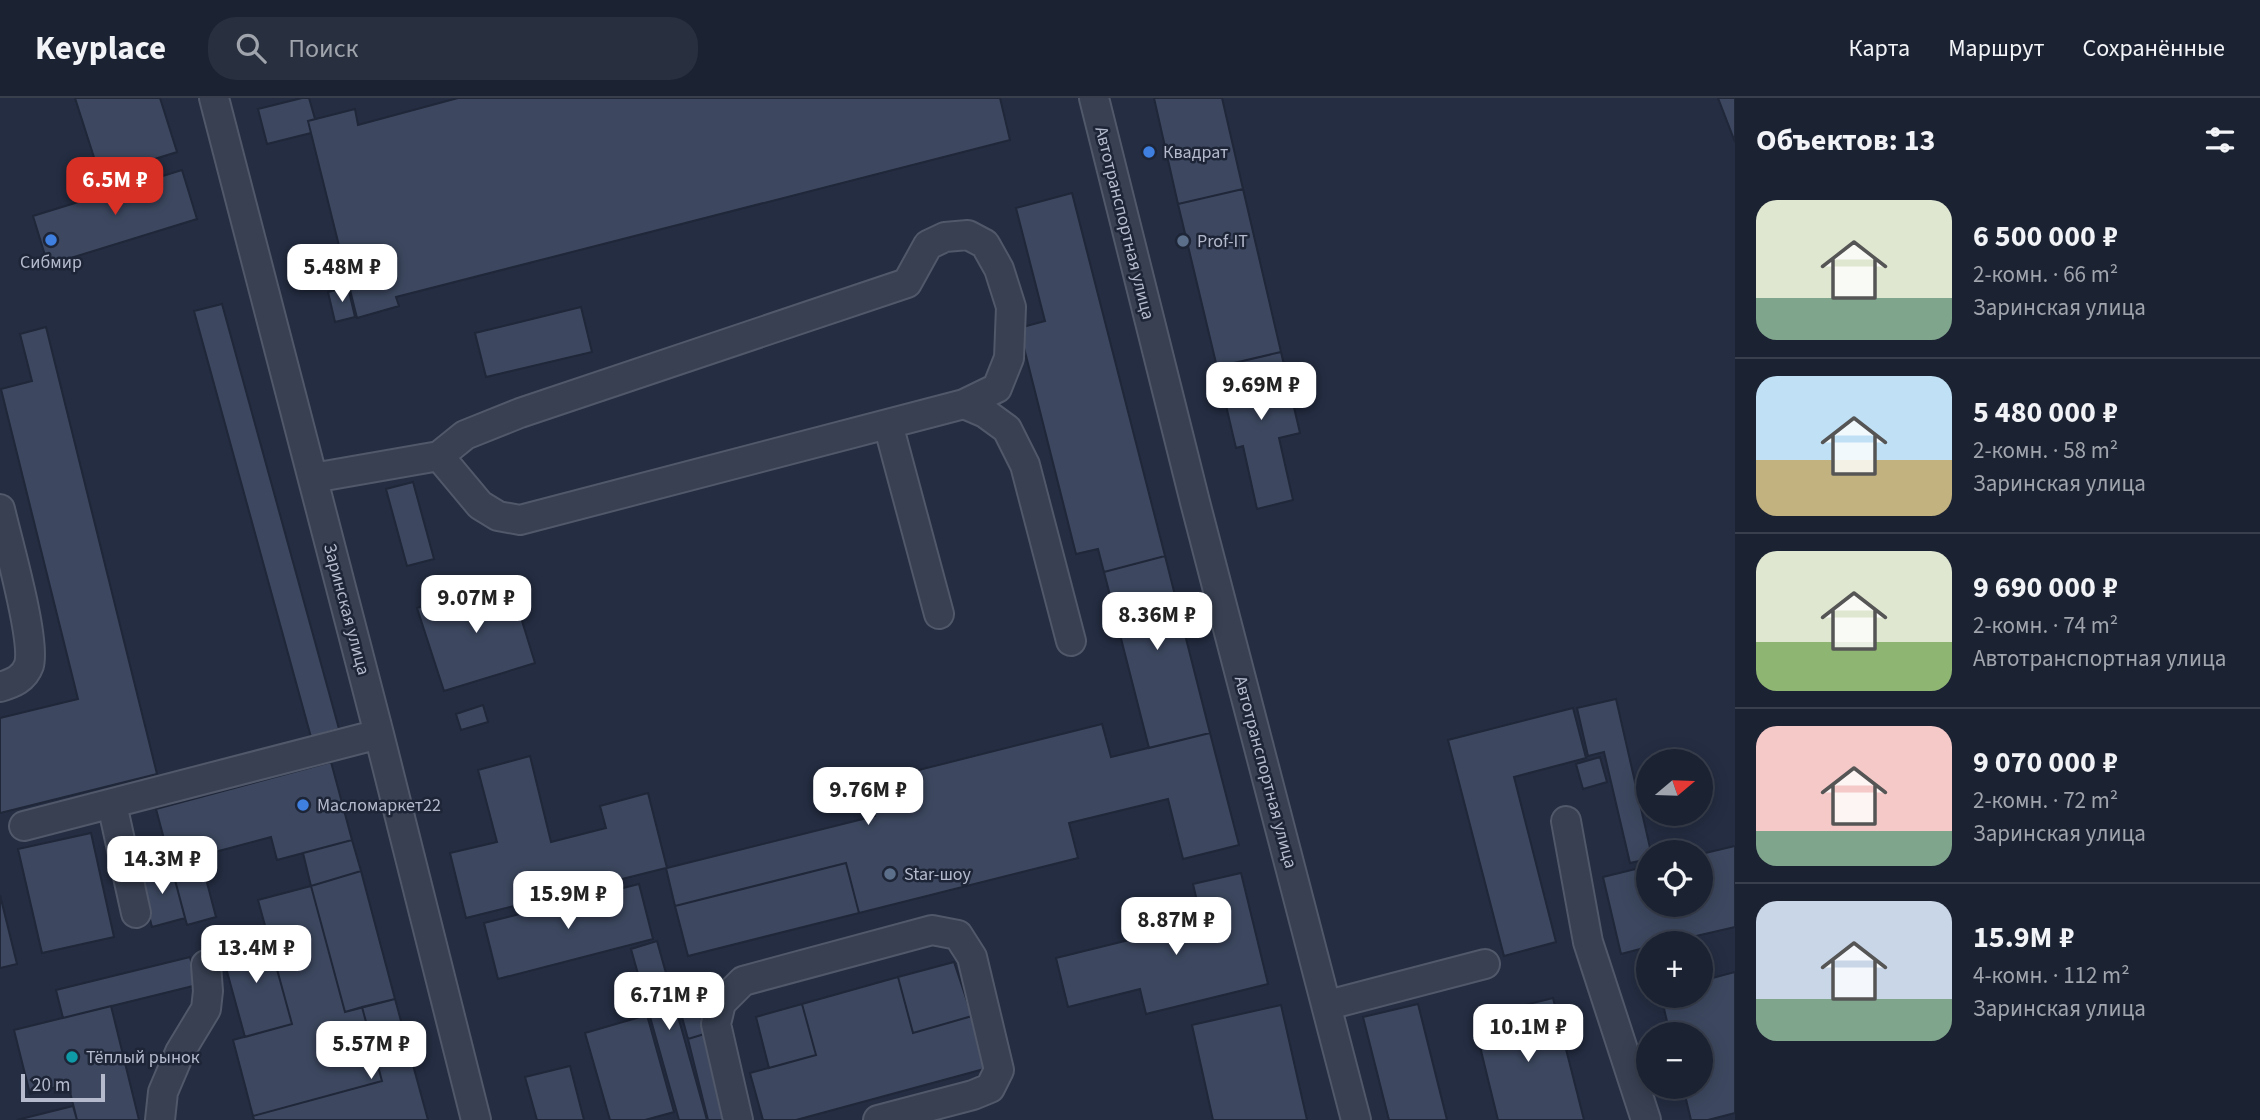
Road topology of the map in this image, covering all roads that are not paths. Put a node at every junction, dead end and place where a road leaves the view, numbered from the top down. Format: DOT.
graph roads {
  1 [pos="214,98"];
  2 [pos="1094,98"];
  3 [pos="964,404"];
  4 [pos="888,424"];
  5 [pos="439,456"];
  6 [pos="313,478"];
  7 [pos="0,509"];
  8 [pos="939,614"];
  9 [pos="1071,641"];
  10 [pos="0,687"];
  11 [pos="379,734"];
  12 [pos="112,804"];
  13 [pos="1566,821"];
  14 [pos="24,826"];
  15 [pos="136,913"];
  16 [pos="1485,964"];
  17 [pos="206,965"];
  18 [pos="1328,1005"];
  19 [pos="160,1120"];
  20 [pos="476,1120"];
  21 [pos="738,1120"];
  22 [pos="878,1120"];
  23 [pos="1356,1120"];
  24 [pos="1646,1120"];
  1 -- 6 [label="street, Заринская улица"];
  2 -- 18 [label="street, Автотранспортная улица"];
  3 -- 4 [label="street"];
  3 -- 5 [label="street"];
  3 -- 9 [label="street"];
  4 -- 5 [label="street"];
  4 -- 8 [label="street"];
  5 -- 6 [label="street"];
  6 -- 11 [label="street, Заринская улица"];
  7 -- 10 [label="street"];
  11 -- 12 [label="street"];
  11 -- 20 [label="street, Заринская улица"];
  12 -- 14 [label="street"];
  12 -- 15 [label="street"];
  13 -- 24 [label="street"];
  16 -- 18 [label="street"];
  17 -- 19 [label="street"];
  18 -- 23 [label="street, Автотранспортная улица"];
  21 -- 22 [label="street"];
}
